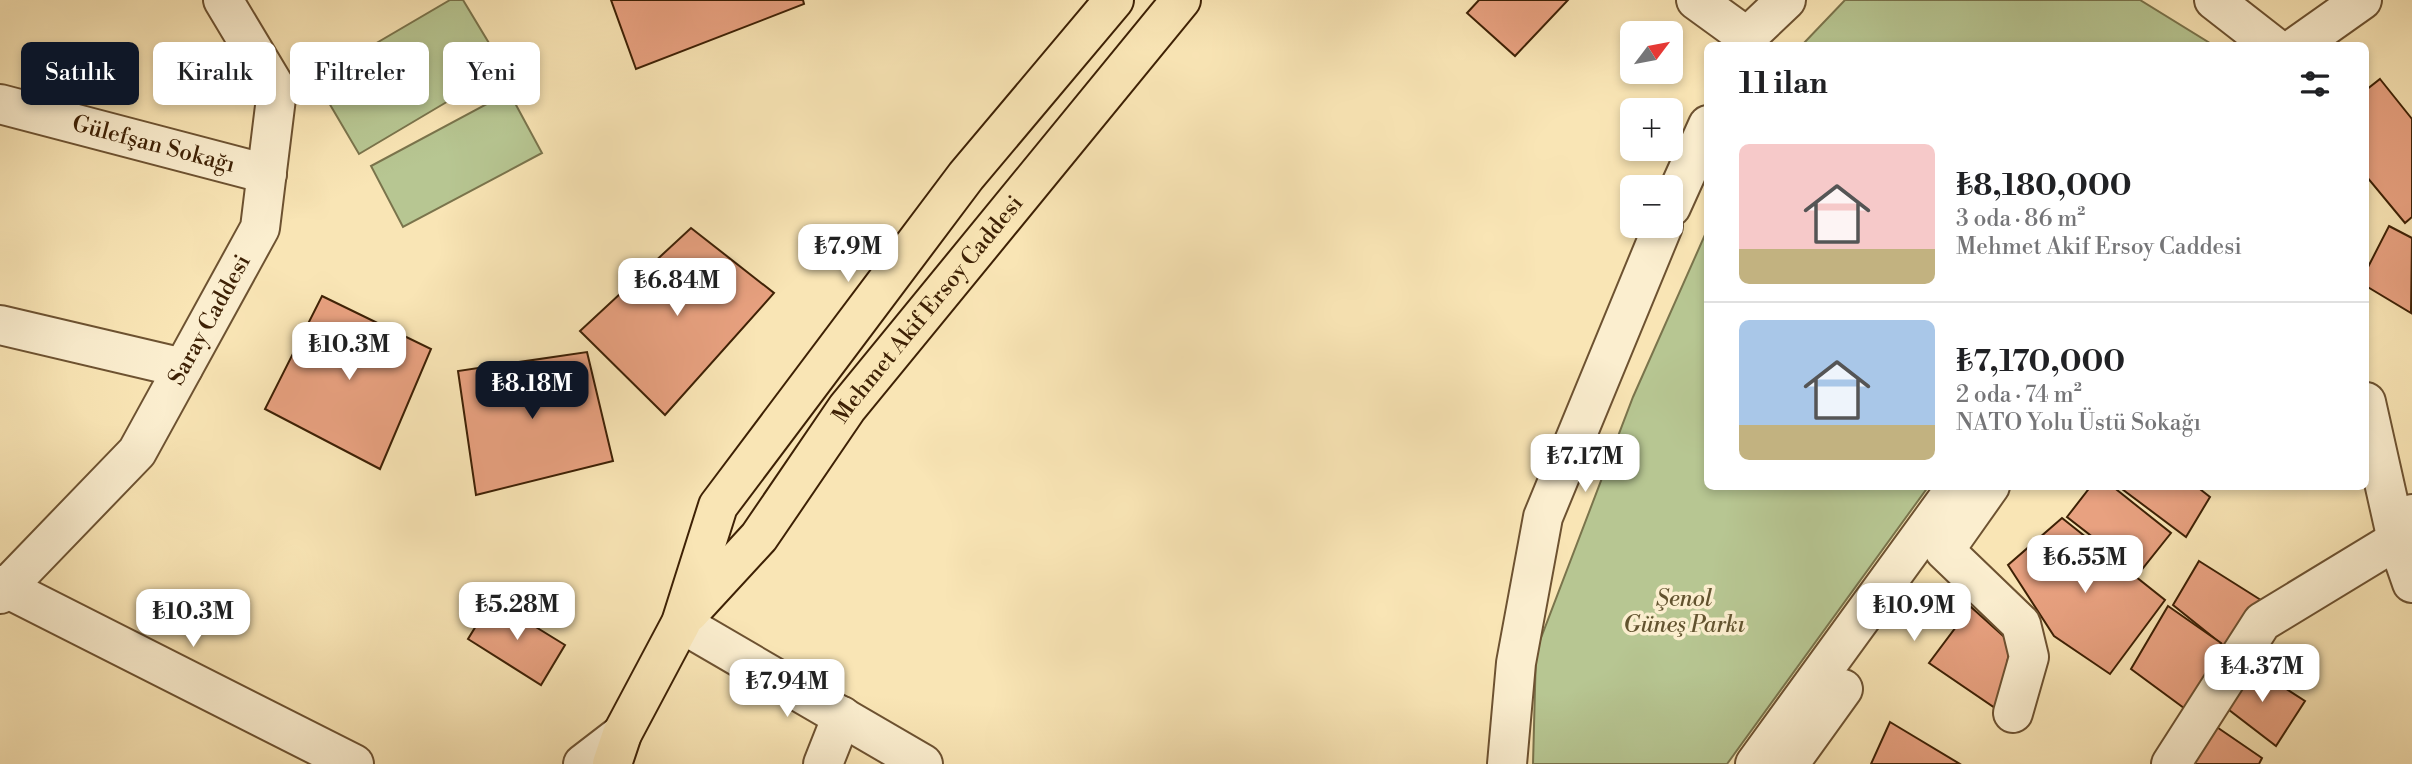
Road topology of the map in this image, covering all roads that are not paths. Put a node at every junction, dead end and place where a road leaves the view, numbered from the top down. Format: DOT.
graph roads {
  1 [pos="223,0"];
  2 [pos="1114,0"];
  3 [pos="1181,0"];
  4 [pos="1696,0"];
  5 [pos="1786,0"];
  6 [pos="2214,0"];
  7 [pos="2362,0"];
  8 [pos="1745,41"];
  9 [pos="2268,42"];
  10 [pos="2303,42"];
  11 [pos="0,104"];
  12 [pos="1704,134"];
  13 [pos="267,174"];
  14 [pos="1683,180"];
  15 [pos="1658,238"];
  16 [pos="0,325"];
  17 [pos="183,368"];
  18 [pos="2369,412"];
  19 [pos="1954,490"];
  20 [pos="1987,490"];
  21 [pos="2404,527"];
  22 [pos="1944,550"];
  23 [pos="2412,583"];
  24 [pos="1,589"];
  25 [pos="681,623"];
  26 [pos="2014,713"];
  27 [pos="842,716"];
  28 [pos="617,749"];
  29 [pos="350,763"];
  30 [pos="583,764"];
  31 [pos="823,764"];
  32 [pos="923,764"];
  33 [pos="1507,764"];
  34 [pos="1755,764"];
  35 [pos="1789,764"];
  36 [pos="2171,764"];
  1 -- 13 [label="street, Saray Caddesi"];
  2 -- 25 [label="main road, Mehmet Akif Ersoy Caddesi"];
  3 -- 25 [label="main road, Mehmet Akif Ersoy Caddesi"];
  4 -- 8 [label="street"];
  5 -- 8 [label="street"];
  6 -- 9 [label="street"];
  7 -- 10 [label="street"];
  11 -- 13 [label="street, Gülefşan Sokağı"];
  12 -- 14 [label="street"];
  13 -- 17 [label="street, Saray Caddesi"];
  15 -- 33 [label="street"];
  16 -- 17 [label="street"];
  17 -- 24 [label="street, Saray Caddesi"];
  18 -- 21 [label="street"];
  19 -- 34 [label="street"];
  20 -- 22 [label="street"];
  21 -- 23 [label="street"];
  21 -- 36 [label="street"];
  22 -- 26 [label="street"];
  22 -- 35 [label="street"];
  24 -- 29 [label="street"];
  25 -- 27 [label="street"];
  25 -- 28 [label="main road, Mehmet Akif Ersoy Caddesi"];
  27 -- 31 [label="street"];
  27 -- 32 [label="street"];
  28 -- 30 [label="street"];
}
